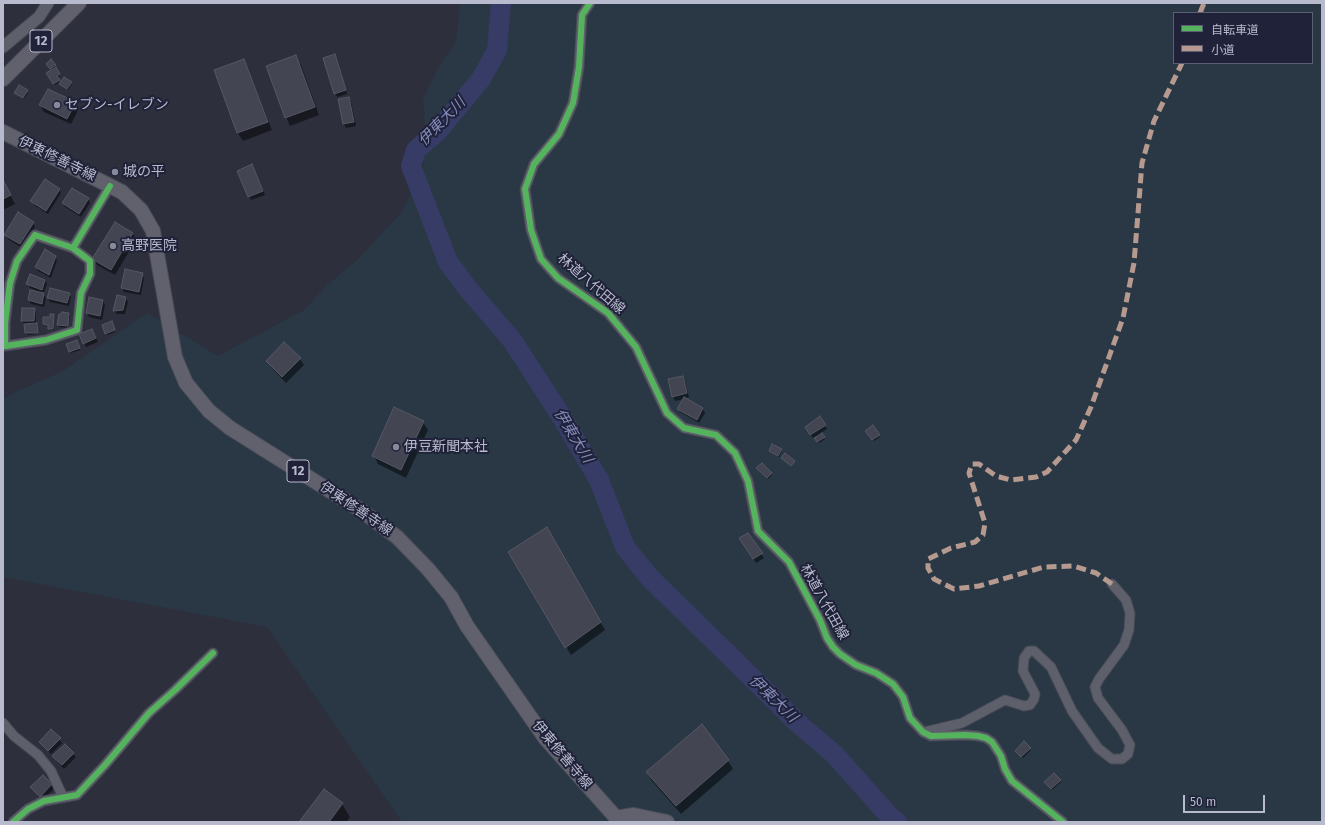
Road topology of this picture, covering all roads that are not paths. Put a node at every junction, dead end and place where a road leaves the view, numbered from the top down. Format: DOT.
graph roads {
  1 [pos="48,3"];
  2 [pos="79,3"];
  3 [pos="590,3"];
  4 [pos="3,47"];
  5 [pos="3,79"];
  6 [pos="3,132"];
  7 [pos="110,186"];
  8 [pos="73,248"];
  9 [pos="1112,584"];
  10 [pos="213,653"];
  11 [pos="3,723"];
  12 [pos="923,732"];
  13 [pos="63,797"];
  14 [pos="618,820"];
  15 [pos="13,822"];
  16 [pos="666,822"];
  17 [pos="1063,822"];
  1 -- 4 [label="street"];
  2 -- 5 [label="main road, 12"];
  3 -- 12 [label="street, 林道八代田線"];
  6 -- 7 [label="main road, 伊東修善寺線 / 12"];
  7 -- 8 [label="street"];
  7 -- 14 [label="main road, 伊東修善寺線 / 12"];
  8 -- 8 [label="street"];
  9 -- 12 [label="street"];
  10 -- 13 [label="street"];
  11 -- 13 [label="street"];
  12 -- 17 [label="street"];
  13 -- 15 [label="street"];
  14 -- 16 [label="main road, 伊東修善寺線 / 12"];
}
